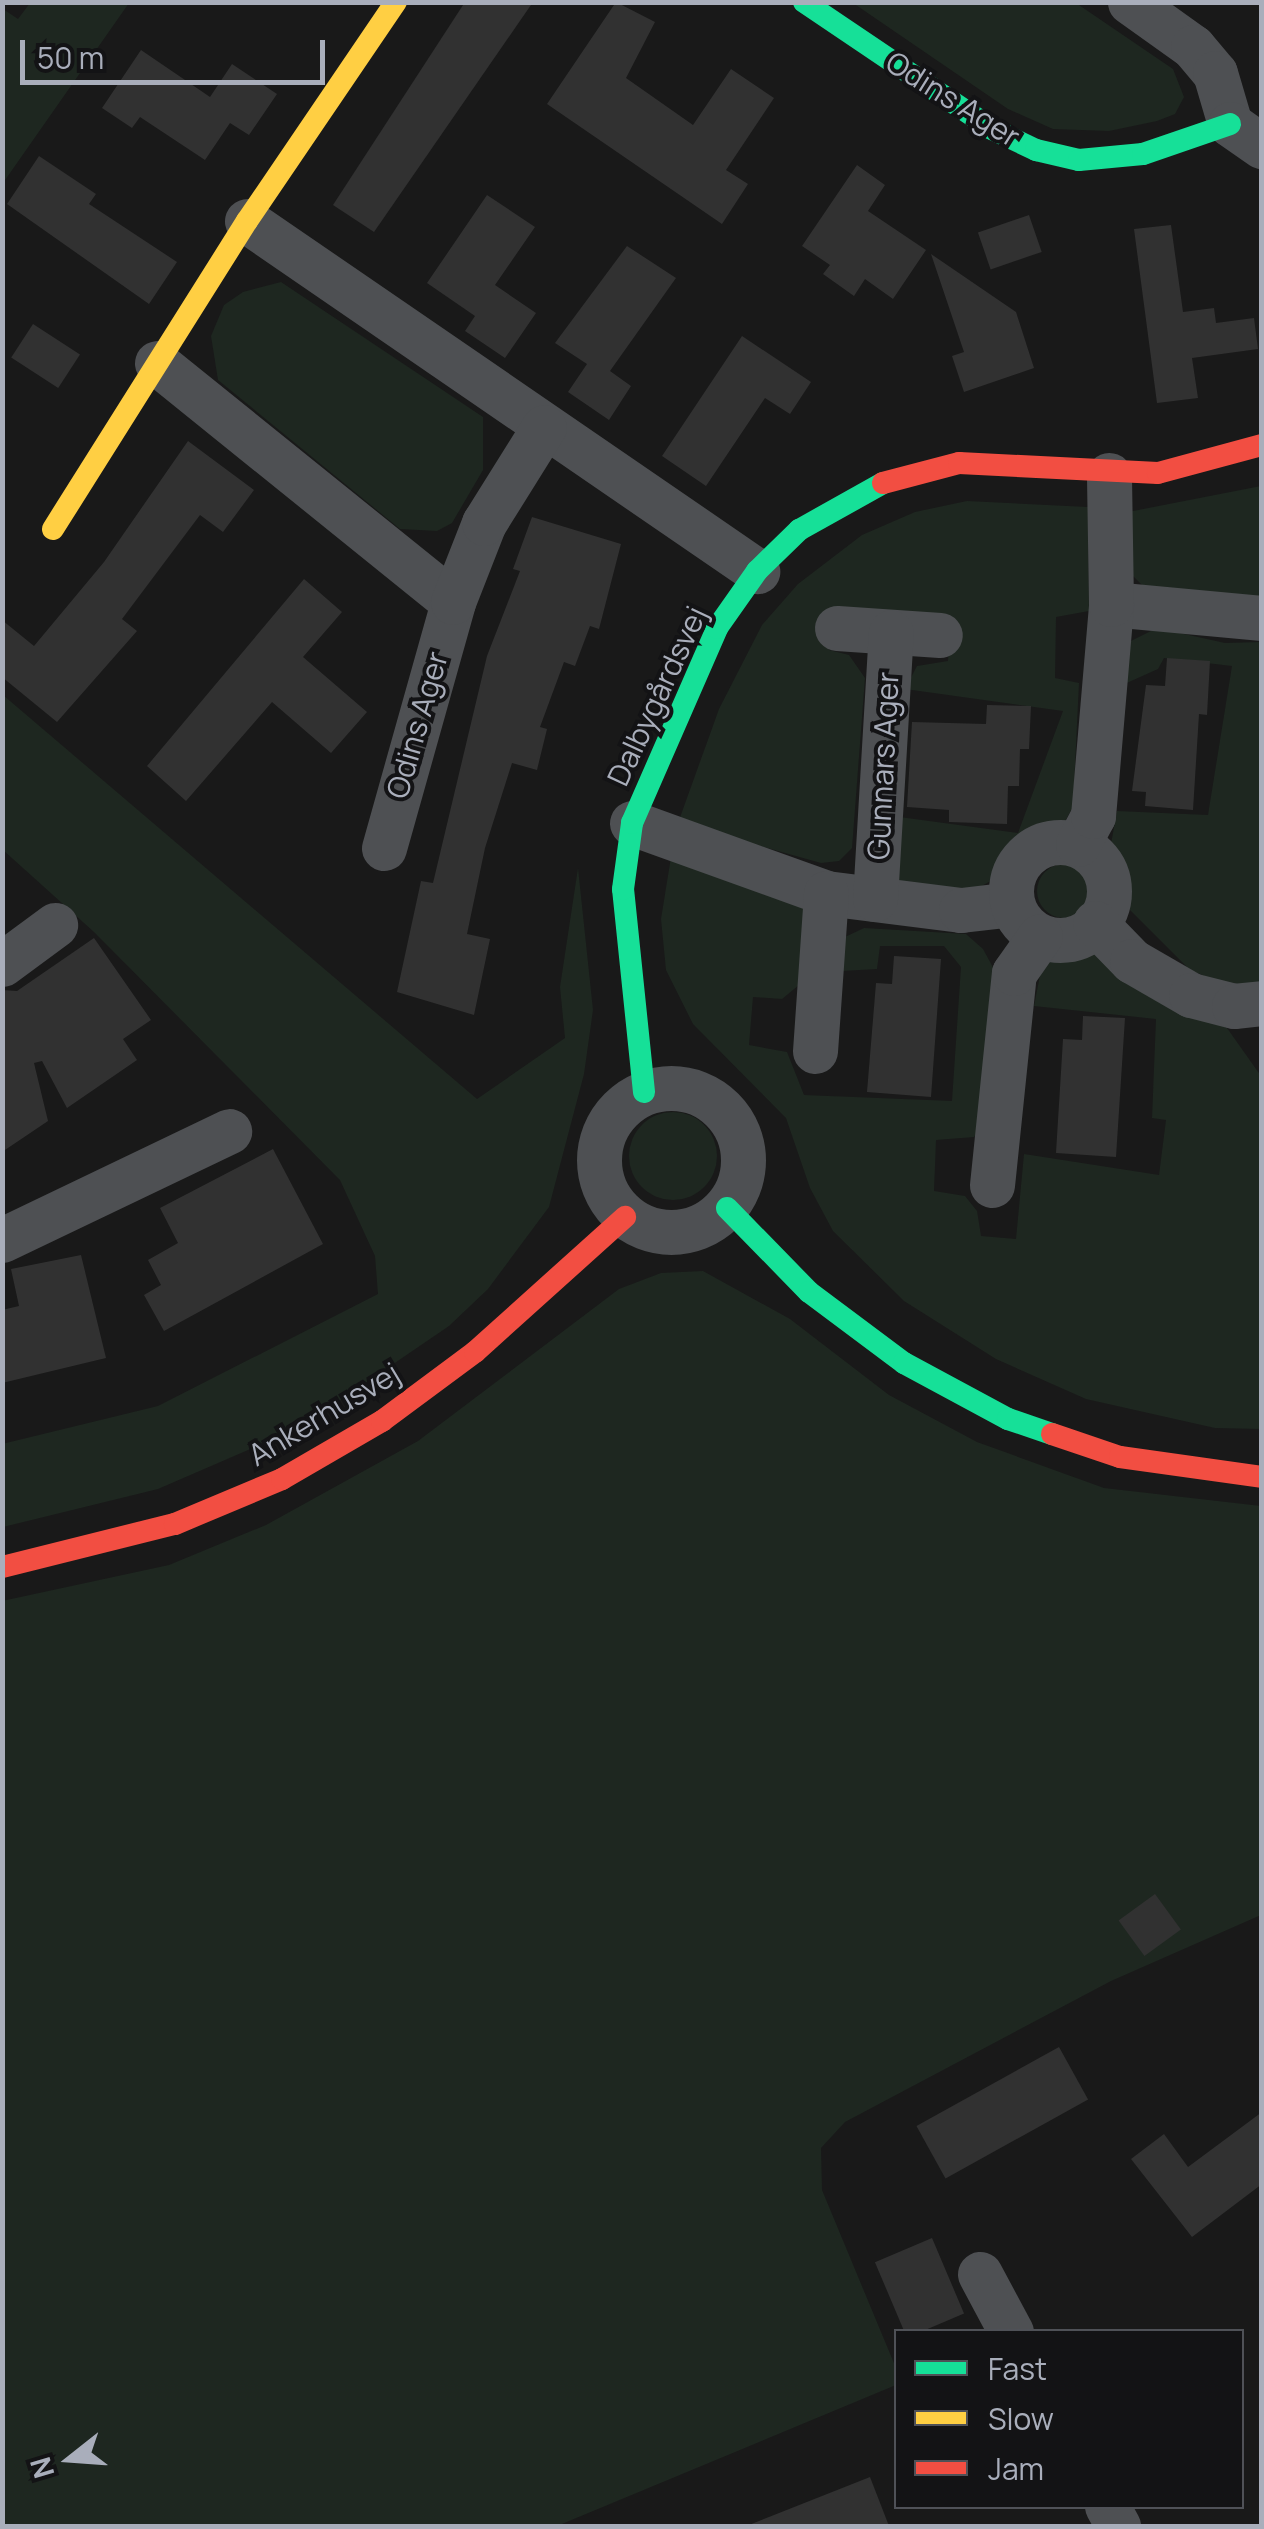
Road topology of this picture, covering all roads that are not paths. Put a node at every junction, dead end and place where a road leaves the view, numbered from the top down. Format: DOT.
graph roads {
  1 [pos="396,2"];
  2 [pos="804,2"];
  3 [pos="1130,2"];
  4 [pos="1246,135"];
  5 [pos="248,222"];
  6 [pos="158,363"];
  7 [pos="544,427"];
  8 [pos="1262,445"];
  9 [pos="1109,475"];
  10 [pos="53,529"];
  11 [pos="756,571"];
  12 [pos="453,602"];
  13 [pos="1111,604"];
  14 [pos="1262,618"];
  15 [pos="836,628"];
  16 [pos="892,632"];
  17 [pos="940,636"];
  18 [pos="632,823"];
  19 [pos="1078,844"];
  20 [pos="384,848"];
  21 [pos="826,893"];
  22 [pos="876,900"];
  23 [pos="1026,920"];
  24 [pos="1095,924"];
  25 [pos="55,925"];
  26 [pos="2,964"];
  27 [pos="1262,1003"];
  28 [pos="815,1051"];
  29 [pos="644,1092"];
  30 [pos="229,1131"];
  31 [pos="992,1184"];
  32 [pos="727,1208"];
  33 [pos="625,1216"];
  34 [pos="2,1240"];
  35 [pos="1262,1478"];
  36 [pos="2,1567"];
  37 [pos="980,2274"];
  38 [pos="1010,2329"];
  1 -- 5 [label="street"];
  2 -- 4 [label="street, Odins Ager"];
  3 -- 4 [label="street, Odins Ager"];
  5 -- 6 [label="street"];
  5 -- 7 [label="street"];
  6 -- 10 [label="street"];
  6 -- 12 [label="street"];
  7 -- 11 [label="street"];
  7 -- 12 [label="street, Odins Ager"];
  8 -- 9 [label="street, Dalbygårdsvej"];
  9 -- 11 [label="street, Dalbygårdsvej"];
  9 -- 13 [label="street"];
  11 -- 18 [label="street, Dalbygårdsvej"];
  12 -- 20 [label="street, Odins Ager"];
  13 -- 14 [label="street"];
  13 -- 19 [label="street"];
  15 -- 16 [label="street, Gunnars Ager"];
  16 -- 17 [label="street, Gunnars Ager"];
  16 -- 22 [label="street, Gunnars Ager"];
  18 -- 21 [label="street, Gunnars Ager"];
  18 -- 29 [label="street, Dalbygårdsvej"];
  19 -- 23 [label="street"];
  19 -- 24 [label="street"];
  21 -- 22 [label="street, Gunnars Ager"];
  21 -- 28 [label="street"];
  22 -- 23 [label="street, Gunnars Ager"];
  23 -- 24 [label="street"];
  23 -- 31 [label="street"];
  24 -- 27 [label="street"];
  25 -- 26 [label="street"];
  29 -- 32 [label="street"];
  29 -- 33 [label="street"];
  30 -- 34 [label="street"];
  32 -- 33 [label="street"];
  32 -- 35 [label="street"];
  33 -- 36 [label="street, Ankerhusvej"];
  37 -- 38 [label="street"];
}
